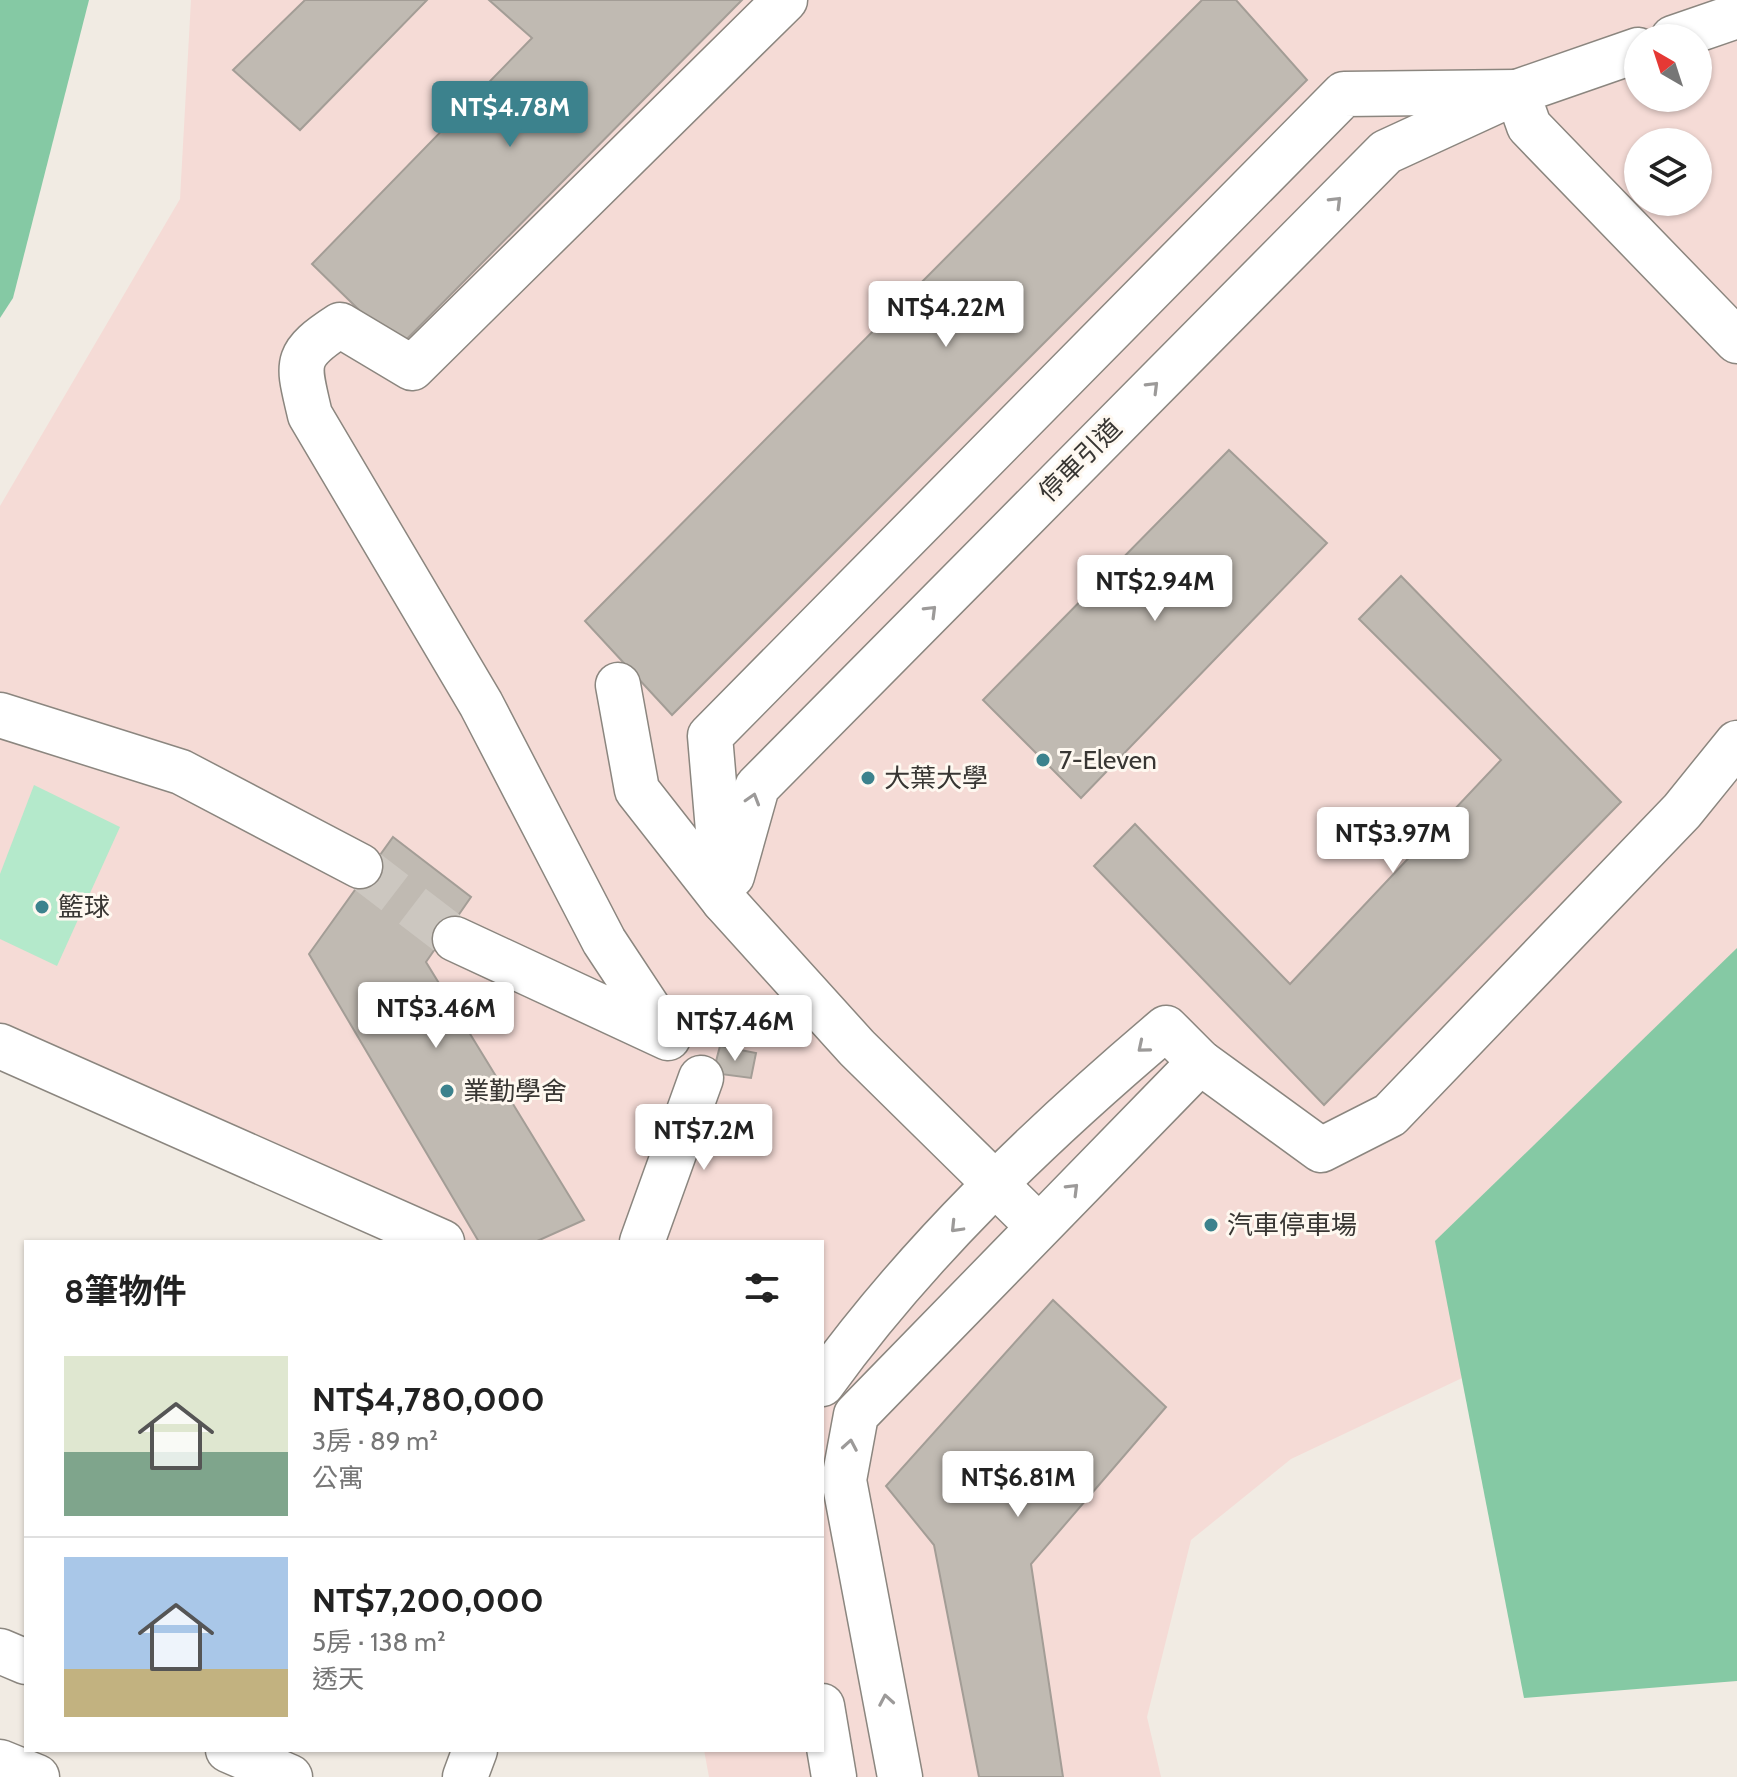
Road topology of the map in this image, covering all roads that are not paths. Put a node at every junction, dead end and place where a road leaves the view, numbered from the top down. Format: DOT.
graph roads {
  1 [pos="785,0"];
  2 [pos="1737,16"];
  3 [pos="1712,25"];
  4 [pos="1624,55"];
  5 [pos="1517,92"];
  6 [pos="1737,341"];
  7 [pos="618,685"];
  8 [pos="0,715"];
  9 [pos="1737,743"];
  10 [pos="360,866"];
  11 [pos="724,901"];
  12 [pos="455,939"];
  13 [pos="0,1046"];
  14 [pos="1200,1062"];
  15 [pos="701,1078"];
  16 [pos="996,1185"];
  17 [pos="1037,1225"];
  18 [pos="437,1240"];
  19 [pos="643,1240"];
  20 [pos="824,1381"];
  21 [pos="0,1651"];
  22 [pos="24,1661"];
  23 [pos="824,1718"];
  24 [pos="233,1752"];
  25 [pos="474,1752"];
  26 [pos="0,1762"];
  27 [pos="37,1777"];
  28 [pos="290,1777"];
  29 [pos="465,1777"];
  30 [pos="834,1777"];
  31 [pos="900,1777"];
  1 -- 12 [label="street"];
  2 -- 3 [label="street"];
  4 -- 5 [label="street"];
  5 -- 6 [label="street"];
  11 -- 5 [label="street, 停車引道, one-way"];
  5 -- 11 [label="street"];
  7 -- 11 [label="street"];
  8 -- 10 [label="street"];
  9 -- 14 [label="street"];
  11 -- 16 [label="street"];
  13 -- 18 [label="street"];
  14 -- 16 [label="street, one-way"];
  17 -- 14 [label="street, one-way"];
  15 -- 19 [label="street"];
  16 -- 17 [label="street"];
  16 -- 20 [label="street, one-way"];
  31 -- 17 [label="street, one-way"];
  21 -- 22 [label="street"];
  23 -- 30 [label="street"];
  24 -- 28 [label="street"];
  25 -- 29 [label="street"];
  26 -- 27 [label="street"];
}
